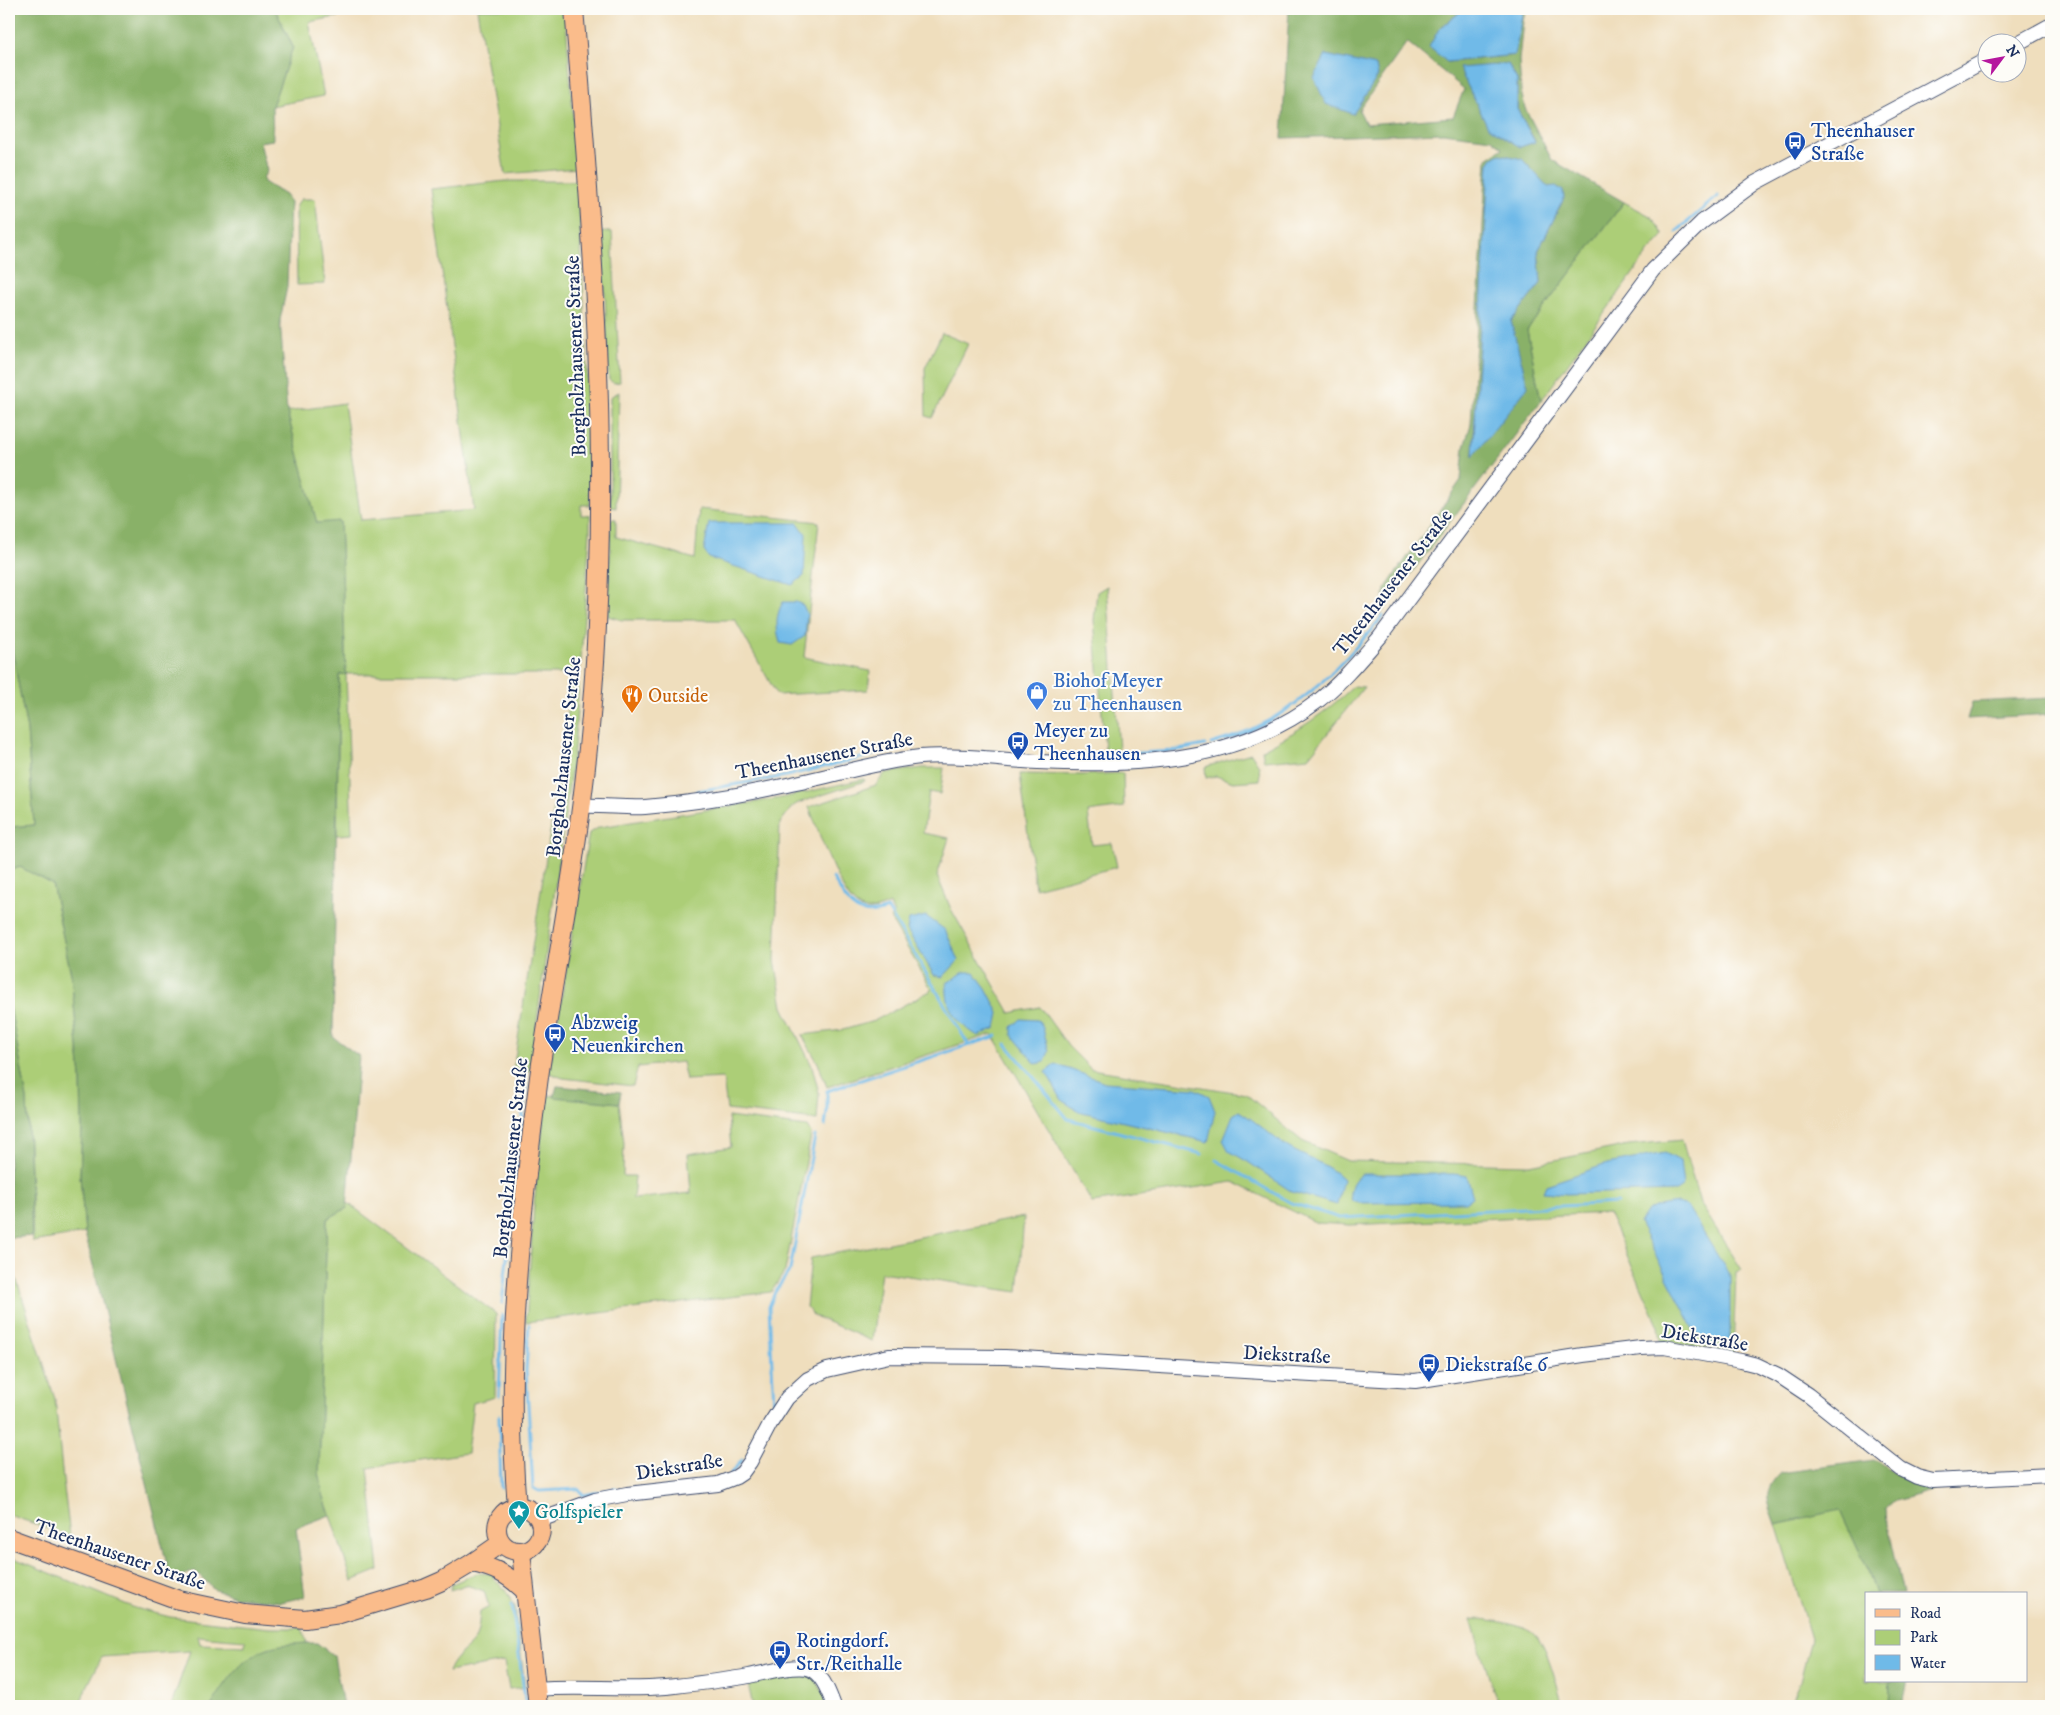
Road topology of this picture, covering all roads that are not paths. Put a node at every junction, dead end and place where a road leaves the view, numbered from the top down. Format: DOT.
graph roads {
  1 [pos="574,9"];
  2 [pos="2051,25"];
  3 [pos="2028,38"];
  4 [pos="1978,64"];
  5 [pos="581,806"];
  6 [pos="2051,1475"];
  7 [pos="517,1507"];
  8 [pos="540,1520"];
  9 [pos="9,1538"];
  10 [pos="501,1542"];
  11 [pos="520,1552"];
  12 [pos="472,1563"];
  13 [pos="524,1590"];
  14 [pos="536,1689"];
  15 [pos="538,1706"];
  16 [pos="834,1706"];
  1 -- 5 [label="main road, Borgholzhausener Straße"];
  2 -- 3 [label="street"];
  4 -- 5 [label="street, Theenhausener Straße"];
  5 -- 7 [label="main road, Borgholzhausener Straße"];
  6 -- 8 [label="street, Diekstraße"];
  7 -- 8 [label="main road"];
  7 -- 10 [label="main road"];
  8 -- 11 [label="main road"];
  9 -- 12 [label="main road, Theenhausener Straße"];
  10 -- 11 [label="main road"];
  10 -- 12 [label="main road, Theenhausener Straße"];
  11 -- 13 [label="main road"];
  12 -- 13 [label="main road"];
  13 -- 14 [label="main road"];
  14 -- 15 [label="main road"];
  14 -- 16 [label="street"];
}
